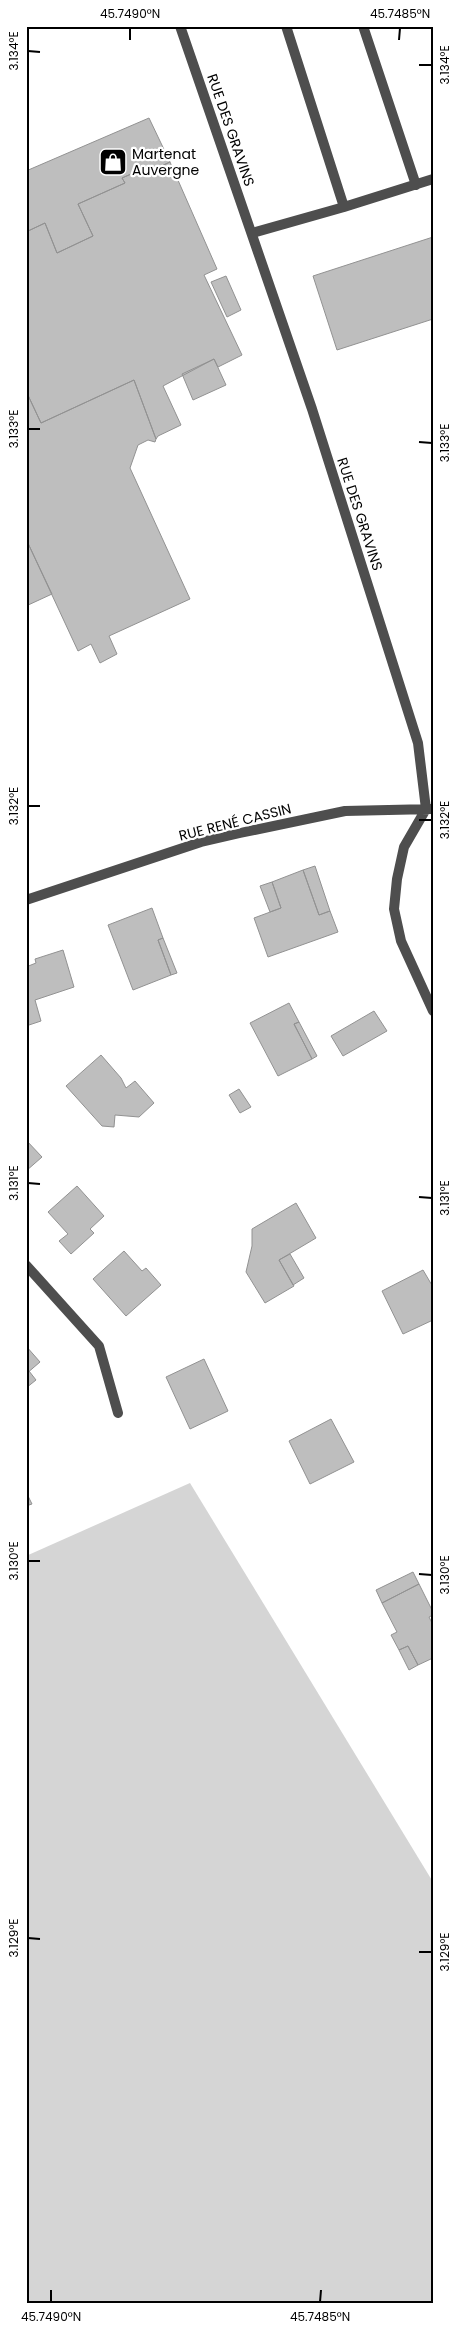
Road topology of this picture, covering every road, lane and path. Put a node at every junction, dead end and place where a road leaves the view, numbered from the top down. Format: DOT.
graph roads {
  1 [pos="180,26"];
  2 [pos="286,26"];
  3 [pos="363,26"];
  4 [pos="433,179"];
  5 [pos="416,184"];
  6 [pos="344,207"];
  7 [pos="252,233"];
  8 [pos="430,809"];
  9 [pos="26,900"];
  10 [pos="433,1012"];
  11 [pos="26,1265"];
  12 [pos="118,1413"];
  1 -- 7 [label="street, RUE DES GRAVINS"];
  2 -- 6 [label="street"];
  3 -- 5 [label="street"];
  4 -- 5 [label="street"];
  5 -- 6 [label="street"];
  6 -- 7 [label="street"];
  7 -- 8 [label="street, RUE DES GRAVINS"];
  8 -- 9 [label="street, RUE RENÉ CASSIN"];
  8 -- 10 [label="street"];
  11 -- 12 [label="street"];
}
